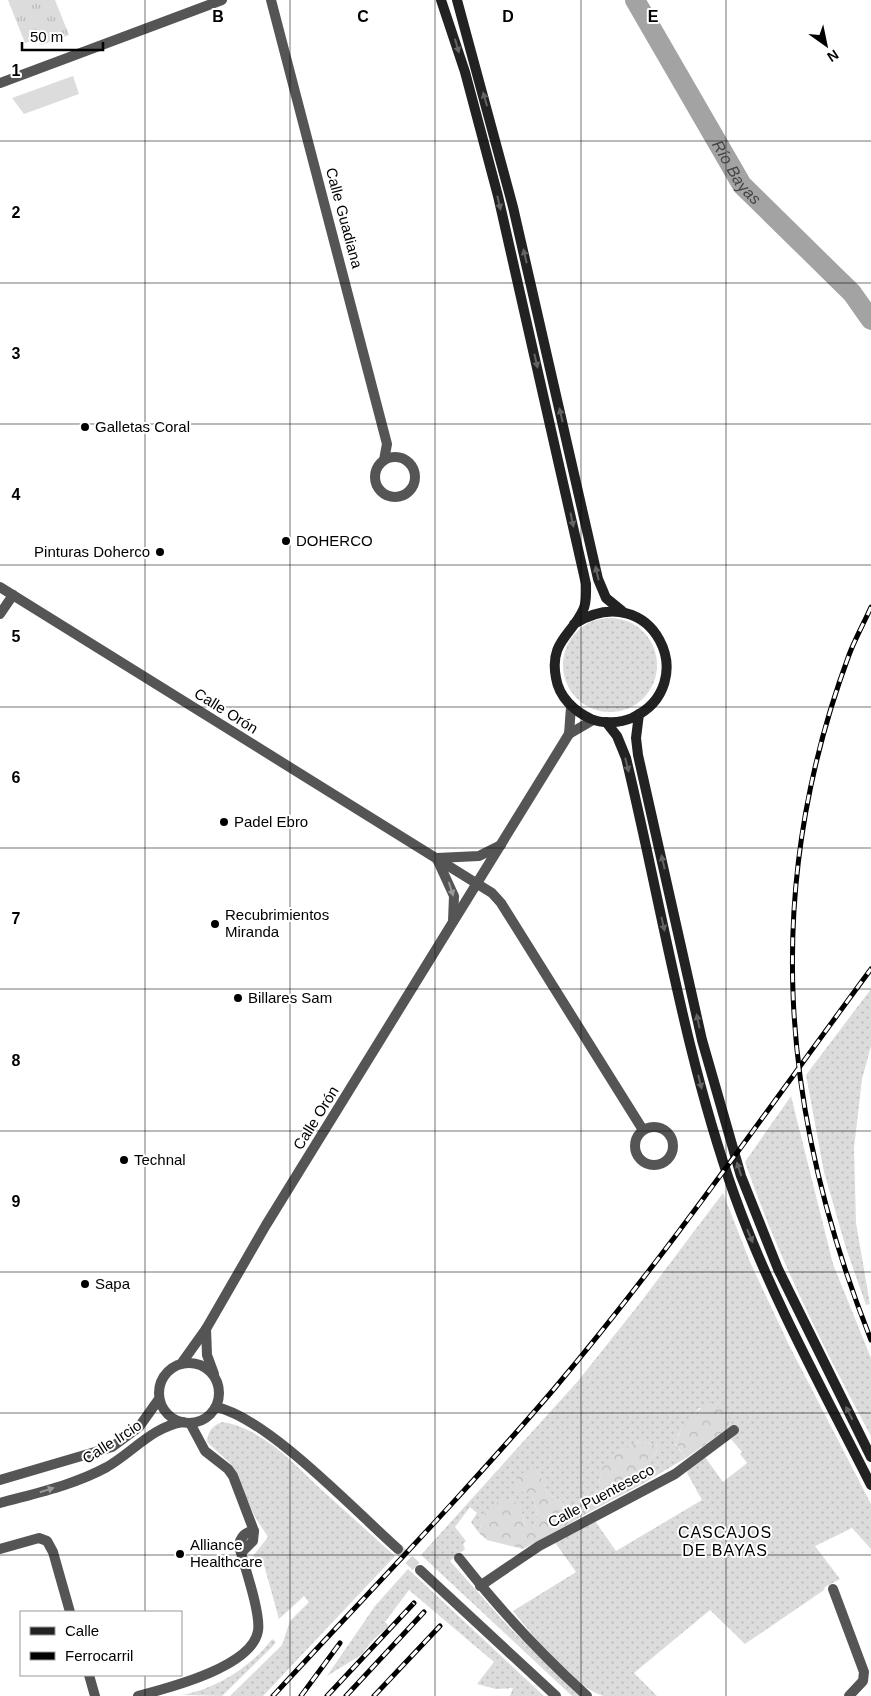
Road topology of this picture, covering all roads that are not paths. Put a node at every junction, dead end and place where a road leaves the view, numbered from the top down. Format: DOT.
graph roads {
  1 [pos="222,0"];
  2 [pos="271,0"];
  3 [pos="442,0"];
  4 [pos="457,0"];
  5 [pos="0,83"];
  6 [pos="387,444"];
  7 [pos="399,457"];
  8 [pos="384,460"];
  9 [pos="0,587"];
  10 [pos="13,595"];
  11 [pos="623,612"];
  12 [pos="0,614"];
  13 [pos="574,624"];
  14 [pos="572,707"];
  15 [pos="639,714"];
  16 [pos="593,720"];
  17 [pos="606,722"];
  18 [pos="569,734"];
  19 [pos="502,844"];
  20 [pos="437,858"];
  21 [pos="478,883"];
  22 [pos="453,924"];
  23 [pos="643,1130"];
  24 [pos="206,1329"];
  25 [pos="181,1364"];
  26 [pos="215,1376"];
  27 [pos="159,1398"];
  28 [pos="216,1407"];
  29 [pos="186,1423"];
  30 [pos="734,1430"];
  31 [pos="871,1457"];
  32 [pos="0,1480"];
  33 [pos="871,1485"];
  34 [pos="0,1503"];
  35 [pos="0,1549"];
  36 [pos="398,1549"];
  37 [pos="459,1558"];
  38 [pos="420,1570"];
  39 [pos="480,1586"];
  40 [pos="833,1590"];
  41 [pos="70,1611"];
  42 [pos="89,1676"];
  43 [pos="95,1696"];
  44 [pos="138,1696"];
  45 [pos="556,1696"];
  46 [pos="587,1696"];
  47 [pos="849,1696"];
  1 -- 5 [label="street"];
  2 -- 6 [label="street, Calle Guadiana"];
  3 -- 13 [label="street, one-way"];
  11 -- 4 [label="street, one-way"];
  6 -- 7 [label="street, Calle Guadiana"];
  6 -- 8 [label="street, Calle Guadiana"];
  7 -- 8 [label="street"];
  7 -- 8 [label="street"];
  9 -- 10 [label="street, Calle Orón"];
  10 -- 12 [label="street"];
  10 -- 20 [label="street, Calle Orón"];
  11 -- 13 [label="street"];
  11 -- 15 [label="street"];
  13 -- 14 [label="street"];
  14 -- 16 [label="street"];
  14 -- 18 [label="street, Calle Orón"];
  15 -- 17 [label="street"];
  31 -- 15 [label="street, one-way"];
  16 -- 17 [label="street"];
  16 -- 18 [label="street, Calle Orón"];
  17 -- 33 [label="street, one-way"];
  18 -- 19 [label="street, Calle Orón"];
  19 -- 20 [label="street"];
  19 -- 21 [label="street, Calle Orón"];
  20 -- 21 [label="street, Calle Orón"];
  20 -- 22 [label="street, Calle Orón, one-way"];
  21 -- 22 [label="street, Calle Orón"];
  21 -- 23 [label="street, Calle Orón"];
  22 -- 24 [label="street, Calle Orón"];
  24 -- 25 [label="street, Calle Orón"];
  24 -- 26 [label="street"];
  25 -- 26 [label="street"];
  25 -- 27 [label="street"];
  26 -- 28 [label="street"];
  27 -- 29 [label="street"];
  27 -- 32 [label="street, Calle Ircio"];
  28 -- 29 [label="street"];
  28 -- 36 [label="street"];
  34 -- 29 [label="street, Calle Ircio, one-way"];
  29 -- 44 [label="street"];
  30 -- 39 [label="street, Calle Puenteseco"];
  35 -- 41 [label="street"];
  37 -- 39 [label="street"];
  38 -- 45 [label="street"];
  39 -- 46 [label="street"];
  40 -- 47 [label="street"];
  42 -- 43 [label="street"];
}
